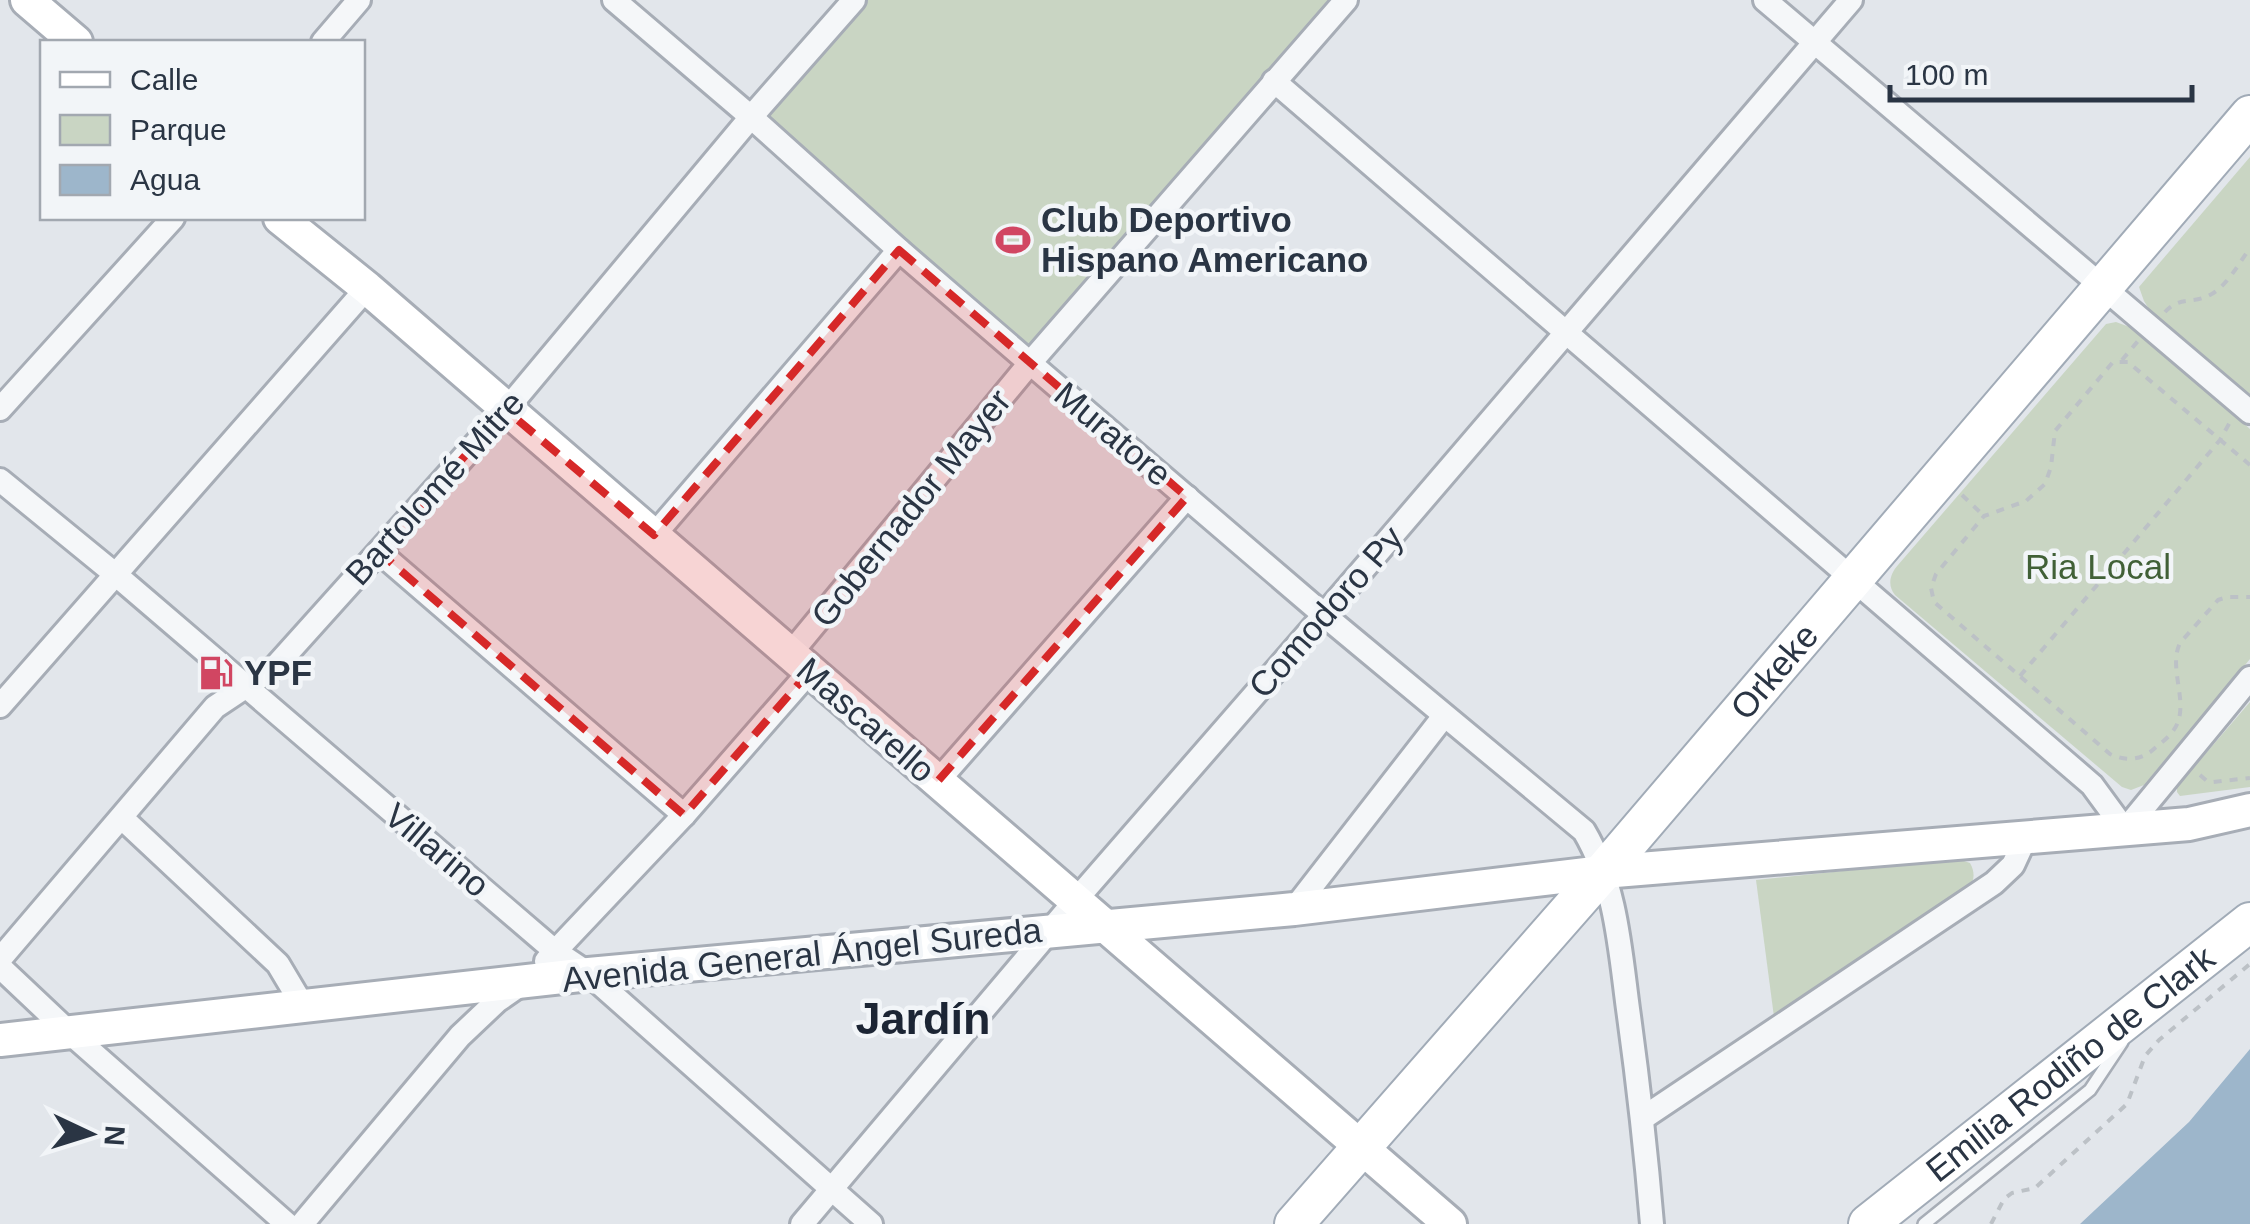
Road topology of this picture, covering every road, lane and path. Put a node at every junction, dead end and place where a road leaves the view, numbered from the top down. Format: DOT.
graph roads {
  1 [pos="27,0"];
  2 [pos="359,0"];
  3 [pos="614,0"];
  4 [pos="854,0"];
  5 [pos="1346,0"];
  6 [pos="1766,0"];
  7 [pos="1851,0"];
  8 [pos="74,40"];
  9 [pos="325,40"];
  10 [pos="1814,42"];
  11 [pos="1274,81"];
  12 [pos="2250,115"];
  13 [pos="751,117"];
  14 [pos="171,220"];
  15 [pos="282,220"];
  16 [pos="2250,248"];
  17 [pos="898,250"];
  18 [pos="367,288"];
  19 [pos="2103,288"];
  20 [pos="2149,327"];
  21 [pos="1566,334"];
  22 [pos="2122,360"];
  23 [pos="1030,363"];
  24 [pos="2244,407"];
  25 [pos="0,409"];
  26 [pos="506,410"];
  27 [pos="2220,440"];
  28 [pos="2250,465"];
  29 [pos="0,480"];
  30 [pos="1187,497"];
  31 [pos="654,535"];
  32 [pos="379,552"];
  33 [pos="116,574"];
  34 [pos="1856,580"];
  35 [pos="2250,597"];
  36 [pos="1324,616"];
  37 [pos="800,663"];
  38 [pos="2020,676"];
  39 [pos="2250,678"];
  40 [pos="245,687"];
  41 [pos="0,706"];
  42 [pos="1444,716"];
  43 [pos="2199,773"];
  44 [pos="2250,778"];
  45 [pos="937,782"];
  46 [pos="2250,810"];
  47 [pos="684,815"];
  48 [pos="122,818"];
  49 [pos="2188,824"];
  50 [pos="2125,830"];
  51 [pos="2250,832"];
  52 [pos="2025,839"];
  53 [pos="1603,872"];
  54 [pos="1075,901"];
  55 [pos="1294,908"];
  56 [pos="1104,926"];
  57 [pos="1051,930"];
  58 [pos="2244,936"];
  59 [pos="556,952"];
  60 [pos="0,959"];
  61 [pos="0,967"];
  62 [pos="589,974"];
  63 [pos="523,983"];
  64 [pos="2153,997"];
  65 [pos="303,1006"];
  66 [pos="70,1033"];
  67 [pos="0,1040"];
  68 [pos="1643,1118"];
  69 [pos="1362,1146"];
  70 [pos="832,1190"];
  71 [pos="287,1224"];
  72 [pos="302,1224"];
  73 [pos="802,1224"];
  74 [pos="871,1224"];
  75 [pos="1294,1224"];
  76 [pos="1450,1224"];
  77 [pos="1652,1224"];
  78 [pos="1868,1224"];
  79 [pos="1924,1224"];
  80 [pos="1991,1224"];
  1 -- 8 [label="main road"];
  2 -- 9 [label="street"];
  3 -- 13 [label="street, Muratore"];
  4 -- 13 [label="street, Bartolomé Mitre"];
  5 -- 11 [label="street, Gobernador Mayer"];
  6 -- 10 [label="street"];
  7 -- 10 [label="street, Comodoro Py"];
  10 -- 19 [label="street"];
  10 -- 21 [label="street, Comodoro Py"];
  11 -- 21 [label="street"];
  11 -- 23 [label="street, Gobernador Mayer"];
  12 -- 19 [label="main road, Orkeke"];
  13 -- 17 [label="street, Muratore"];
  13 -- 26 [label="street, Bartolomé Mitre"];
  14 -- 25 [label="street"];
  15 -- 18 [label="main road, Mascarello"];
  16 -- 20 [label="path"];
  17 -- 23 [label="street, Muratore"];
  17 -- 31 [label="street"];
  18 -- 26 [label="main road, Mascarello"];
  18 -- 33 [label="street"];
  19 -- 20 [label="street"];
  19 -- 34 [label="main road, Orkeke"];
  20 -- 22 [label="path"];
  20 -- 24 [label="street"];
  21 -- 34 [label="street"];
  21 -- 36 [label="street, Comodoro Py"];
  22 -- 27 [label="path"];
  22 -- 38 [label="path"];
  23 -- 30 [label="street, Muratore"];
  23 -- 37 [label="street, Gobernador Mayer"];
  24 -- 27 [label="path"];
  26 -- 31 [label="main road, Mascarello"];
  26 -- 32 [label="street, Bartolomé Mitre"];
  27 -- 28 [label="path"];
  27 -- 38 [label="path"];
  29 -- 33 [label="street, Villarino"];
  30 -- 36 [label="street, Muratore"];
  30 -- 45 [label="street"];
  31 -- 37 [label="main road, Mascarello"];
  32 -- 40 [label="street, Bartolomé Mitre"];
  32 -- 47 [label="street"];
  33 -- 40 [label="street, Villarino"];
  33 -- 41 [label="street"];
  34 -- 50 [label="street"];
  34 -- 53 [label="main road, Orkeke"];
  35 -- 38 [label="path"];
  36 -- 42 [label="street, Muratore"];
  36 -- 54 [label="street, Comodoro Py"];
  37 -- 45 [label="main road, Mascarello"];
  37 -- 47 [label="street, Gobernador Mayer"];
  39 -- 50 [label="street"];
  40 -- 48 [label="street, Bartolomé Mitre"];
  40 -- 59 [label="street, Villarino"];
  42 -- 53 [label="street, Muratore"];
  42 -- 55 [label="street"];
  43 -- 44 [label="path"];
  45 -- 54 [label="main road, Mascarello"];
  46 -- 49 [label="main road"];
  47 -- 59 [label="street, Gobernador Mayer"];
  48 -- 60 [label="street, Bartolomé Mitre"];
  48 -- 65 [label="street"];
  49 -- 50 [label="main road, Avenida General Ángel Sureda"];
  49 -- 51 [label="main road"];
  50 -- 52 [label="main road, Avenida General Ángel Sureda"];
  52 -- 53 [label="main road, Avenida General Ángel Sureda"];
  52 -- 68 [label="street"];
  53 -- 55 [label="main road, Avenida General Ángel Sureda"];
  53 -- 68 [label="street, Muratore"];
  53 -- 69 [label="main road, Orkeke"];
  54 -- 56 [label="main road, Mascarello"];
  54 -- 57 [label="street, Comodoro Py"];
  55 -- 56 [label="main road, Avenida General Ángel Sureda"];
  56 -- 57 [label="main road, Avenida General Ángel Sureda"];
  56 -- 69 [label="main road, Mascarello"];
  57 -- 62 [label="main road, Avenida General Ángel Sureda"];
  57 -- 70 [label="street, Comodoro Py"];
  58 -- 64 [label="main road, Emilia Rodiño de Clark"];
  58 -- 80 [label="path"];
  59 -- 62 [label="street, Villarino"];
  59 -- 63 [label="street, Gobernador Mayer"];
  61 -- 66 [label="street"];
  62 -- 63 [label="main road, Avenida General Ángel Sureda"];
  62 -- 70 [label="street, Villarino"];
  63 -- 65 [label="main road, Avenida General Ángel Sureda"];
  63 -- 72 [label="street, Gobernador Mayer"];
  64 -- 78 [label="main road, Emilia Rodiño de Clark"];
  64 -- 79 [label="lane"];
  65 -- 66 [label="main road, Avenida General Ángel Sureda"];
  66 -- 67 [label="main road, Avenida General Ángel Sureda"];
  66 -- 71 [label="street"];
  68 -- 77 [label="street, Muratore"];
  69 -- 75 [label="main road, Orkeke"];
  69 -- 76 [label="main road, Mascarello"];
  70 -- 73 [label="street, Comodoro Py"];
  70 -- 74 [label="street, Villarino"];
}
